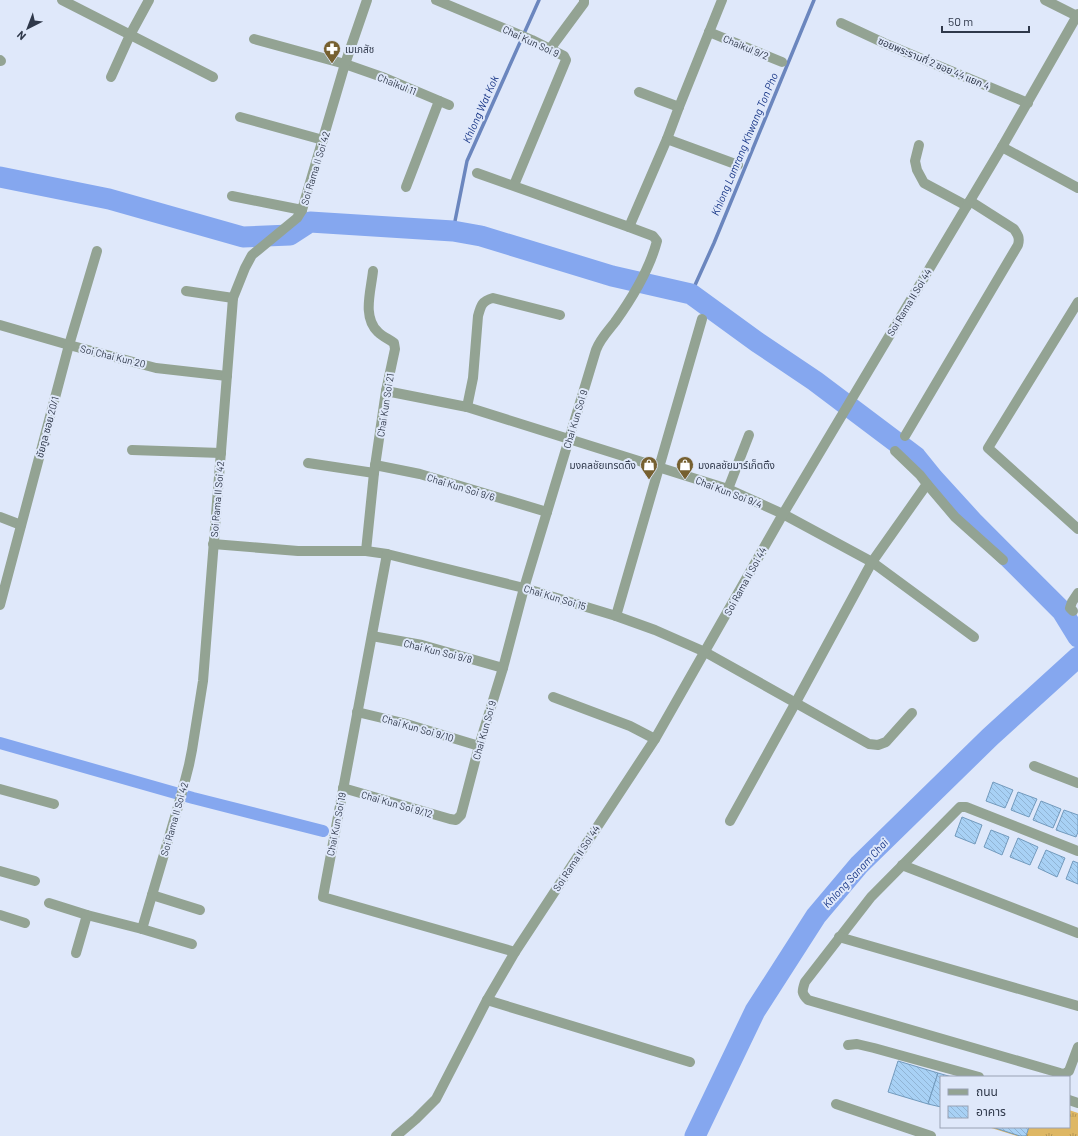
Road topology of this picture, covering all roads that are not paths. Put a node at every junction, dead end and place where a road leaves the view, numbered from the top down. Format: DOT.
graph roads {
  1 [pos="62,0"];
  2 [pos="148,0"];
  3 [pos="367,0"];
  4 [pos="436,0"];
  5 [pos="722,0"];
  6 [pos="1045,0"];
  7 [pos="585,1"];
  8 [pos="1077,15"];
  9 [pos="841,23"];
  10 [pos="709,32"];
  11 [pos="130,35"];
  12 [pos="254,39"];
  13 [pos="550,49"];
  14 [pos="782,62"];
  15 [pos="345,64"];
  16 [pos="111,77"];
  17 [pos="213,77"];
  18 [pos="639,92"];
  19 [pos="439,101"];
  20 [pos="1028,103"];
  21 [pos="449,105"];
  22 [pos="679,107"];
  23 [pos="240,117"];
  24 [pos="667,139"];
  25 [pos="323,140"];
  26 [pos="919,144"];
  27 [pos="1002,147"];
  28 [pos="738,165"];
  29 [pos="477,173"];
  30 [pos="514,185"];
  31 [pos="406,187"];
  32 [pos="1078,188"];
  33 [pos="232,196"];
  34 [pos="968,204"];
  35 [pos="302,210"];
  36 [pos="629,227"];
  37 [pos="97,251"];
  38 [pos="373,271"];
  39 [pos="186,291"];
  40 [pos="233,298"];
  41 [pos="1078,302"];
  42 [pos="560,315"];
  43 [pos="702,319"];
  44 [pos="0,325"];
  45 [pos="69,345"];
  46 [pos="227,376"];
  47 [pos="386,391"];
  48 [pos="467,407"];
  49 [pos="749,435"];
  50 [pos="905,436"];
  51 [pos="569,440"];
  52 [pos="132,450"];
  53 [pos="896,450"];
  54 [pos="221,453"];
  55 [pos="308,463"];
  56 [pos="659,467"];
  57 [pos="375,469"];
  58 [pos="927,484"];
  59 [pos="728,489"];
  60 [pos="546,512"];
  61 [pos="782,514"];
  62 [pos="0,517"];
  63 [pos="21,525"];
  64 [pos="1078,529"];
  65 [pos="213,544"];
  66 [pos="366,551"];
  67 [pos="387,554"];
  68 [pos="1003,560"];
  69 [pos="872,562"];
  70 [pos="524,588"];
  71 [pos="1078,593"];
  72 [pos="0,605"];
  73 [pos="1073,611"];
  74 [pos="616,616"];
  75 [pos="372,636"];
  76 [pos="974,637"];
  77 [pos="705,652"];
  78 [pos="503,668"];
  79 [pos="553,697"];
  80 [pos="796,702"];
  81 [pos="357,712"];
  82 [pos="912,713"];
  83 [pos="655,739"];
  84 [pos="479,746"];
  85 [pos="1034,766"];
  86 [pos="1078,783"];
  87 [pos="343,788"];
  88 [pos="0,789"];
  89 [pos="54,804"];
  90 [pos="450,820"];
  91 [pos="730,821"];
  92 [pos="1078,851"];
  93 [pos="902,865"];
  94 [pos="0,871"];
  95 [pos="35,881"];
  96 [pos="152,895"];
  97 [pos="49,902"];
  98 [pos="200,910"];
  99 [pos="0,915"];
  100 [pos="87,915"];
  101 [pos="25,923"];
  102 [pos="142,930"];
  103 [pos="1078,933"];
  104 [pos="839,938"];
  105 [pos="192,944"];
  106 [pos="515,952"];
  107 [pos="76,953"];
  108 [pos="487,1000"];
  109 [pos="1078,1006"];
  110 [pos="848,1045"];
  111 [pos="1078,1047"];
  112 [pos="690,1062"];
  113 [pos="975,1076"];
  114 [pos="836,1104"];
  115 [pos="925,1135"];
  116 [pos="396,1136"];
  1 -- 11 [label="street"];
  2 -- 11 [label="street"];
  3 -- 15 [label="street, Soi Rama II Soi 42"];
  4 -- 13 [label="street, Chai Kun Soi 9"];
  5 -- 10 [label="street"];
  6 -- 8 [label="street"];
  7 -- 13 [label="street"];
  8 -- 20 [label="street, Soi Rama II Soi 44"];
  9 -- 20 [label="street, ซอยพระรามที่ 2 ซอย 44 แยก 4"];
  10 -- 14 [label="street, Chaikul 9/2"];
  10 -- 22 [label="street"];
  11 -- 16 [label="street"];
  11 -- 17 [label="street"];
  12 -- 15 [label="street, Chaikul 11"];
  13 -- 30 [label="street, Chai Kun Soi 9"];
  15 -- 19 [label="street, Chaikul 11"];
  15 -- 25 [label="street, Soi Rama II Soi 42"];
  18 -- 22 [label="street"];
  19 -- 21 [label="street, Chaikul 11"];
  19 -- 31 [label="street"];
  20 -- 27 [label="street, Soi Rama II Soi 44"];
  22 -- 24 [label="street"];
  23 -- 25 [label="street"];
  24 -- 28 [label="street"];
  24 -- 36 [label="street"];
  25 -- 35 [label="street, Soi Rama II Soi 42"];
  26 -- 34 [label="street"];
  27 -- 32 [label="street"];
  27 -- 34 [label="street, Soi Rama II Soi 44"];
  29 -- 30 [label="street, Chai Kun Soi 9"];
  30 -- 36 [label="street, Chai Kun Soi 9"];
  33 -- 35 [label="street"];
  34 -- 50 [label="street"];
  34 -- 61 [label="street, Soi Rama II Soi 44"];
  35 -- 40 [label="street, Soi Rama II Soi 42"];
  36 -- 51 [label="street, Chai Kun Soi 9"];
  37 -- 45 [label="street, ชัยกูล ซอย 20/1"];
  38 -- 47 [label="street, Chai Kun Soi 21"];
  39 -- 40 [label="street"];
  40 -- 46 [label="street, Soi Rama II Soi 42"];
  41 -- 64 [label="street"];
  42 -- 48 [label="street"];
  43 -- 56 [label="street"];
  44 -- 45 [label="street, Soi Chai Kun 20"];
  45 -- 46 [label="street, Soi Chai Kun 20"];
  45 -- 63 [label="street, ชัยกูล ซอย 20/1"];
  46 -- 54 [label="street, Soi Rama II Soi 42"];
  47 -- 48 [label="street, Chai Kun Soi 9/4"];
  47 -- 57 [label="street, Chai Kun Soi 21"];
  48 -- 51 [label="street, Chai Kun Soi 9/4"];
  49 -- 59 [label="street"];
  51 -- 56 [label="street, Chai Kun Soi 9/4"];
  51 -- 60 [label="street, Chai Kun Soi 9"];
  52 -- 54 [label="street"];
  53 -- 58 [label="street"];
  54 -- 65 [label="street, Soi Rama II Soi 42"];
  55 -- 57 [label="street, Chai Kun Soi 9/6"];
  56 -- 59 [label="street, Chai Kun Soi 9/4"];
  56 -- 74 [label="street"];
  57 -- 60 [label="street, Chai Kun Soi 9/6"];
  57 -- 66 [label="street, Chai Kun Soi 21"];
  58 -- 68 [label="street"];
  58 -- 69 [label="street"];
  59 -- 61 [label="street, Chai Kun Soi 9/4"];
  60 -- 70 [label="street, Chai Kun Soi 9"];
  61 -- 69 [label="street, Chai Kun Soi 9/4"];
  61 -- 77 [label="street, Soi Rama II Soi 44"];
  62 -- 63 [label="street"];
  63 -- 72 [label="street, ชัยกูล ซอย 20/1"];
  65 -- 66 [label="street, Chai Kun Soi 15"];
  65 -- 96 [label="street, Soi Rama II Soi 42"];
  66 -- 67 [label="street, Chai Kun Soi 15"];
  67 -- 70 [label="street, Chai Kun Soi 15"];
  67 -- 75 [label="street, Chai Kun Soi 19"];
  69 -- 76 [label="street, Chai Kun Soi 9/4"];
  69 -- 80 [label="street"];
  70 -- 74 [label="street, Chai Kun Soi 15"];
  70 -- 78 [label="street, Chai Kun Soi 9"];
  71 -- 73 [label="street"];
  74 -- 77 [label="street, Chai Kun Soi 15"];
  75 -- 78 [label="street, Chai Kun Soi 9/8"];
  75 -- 81 [label="street, Chai Kun Soi 19"];
  77 -- 80 [label="street, Chai Kun Soi 15"];
  77 -- 83 [label="street, Soi Rama II Soi 44"];
  78 -- 84 [label="street, Chai Kun Soi 9"];
  79 -- 83 [label="street"];
  80 -- 82 [label="street, Chai Kun Soi 15"];
  80 -- 91 [label="street"];
  81 -- 84 [label="street, Chai Kun Soi 9/10"];
  81 -- 87 [label="street, Chai Kun Soi 19"];
  83 -- 106 [label="street, Soi Rama II Soi 44"];
  84 -- 90 [label="street, Chai Kun Soi 9"];
  85 -- 86 [label="street"];
  87 -- 90 [label="street, Chai Kun Soi 9/12"];
  87 -- 106 [label="street, Chai Kun Soi 19"];
  88 -- 89 [label="street"];
  92 -- 93 [label="street"];
  93 -- 103 [label="street"];
  93 -- 104 [label="street"];
  94 -- 95 [label="street"];
  96 -- 98 [label="street"];
  96 -- 102 [label="street, Soi Rama II Soi 42"];
  97 -- 100 [label="street"];
  99 -- 101 [label="street"];
  100 -- 102 [label="street"];
  100 -- 107 [label="street"];
  102 -- 105 [label="street"];
  104 -- 109 [label="street"];
  104 -- 111 [label="street"];
  106 -- 108 [label="street, Soi Rama II Soi 44"];
  108 -- 112 [label="street"];
  108 -- 116 [label="street, Soi Rama II Soi 44"];
  110 -- 113 [label="street"];
  114 -- 115 [label="street"];
}
